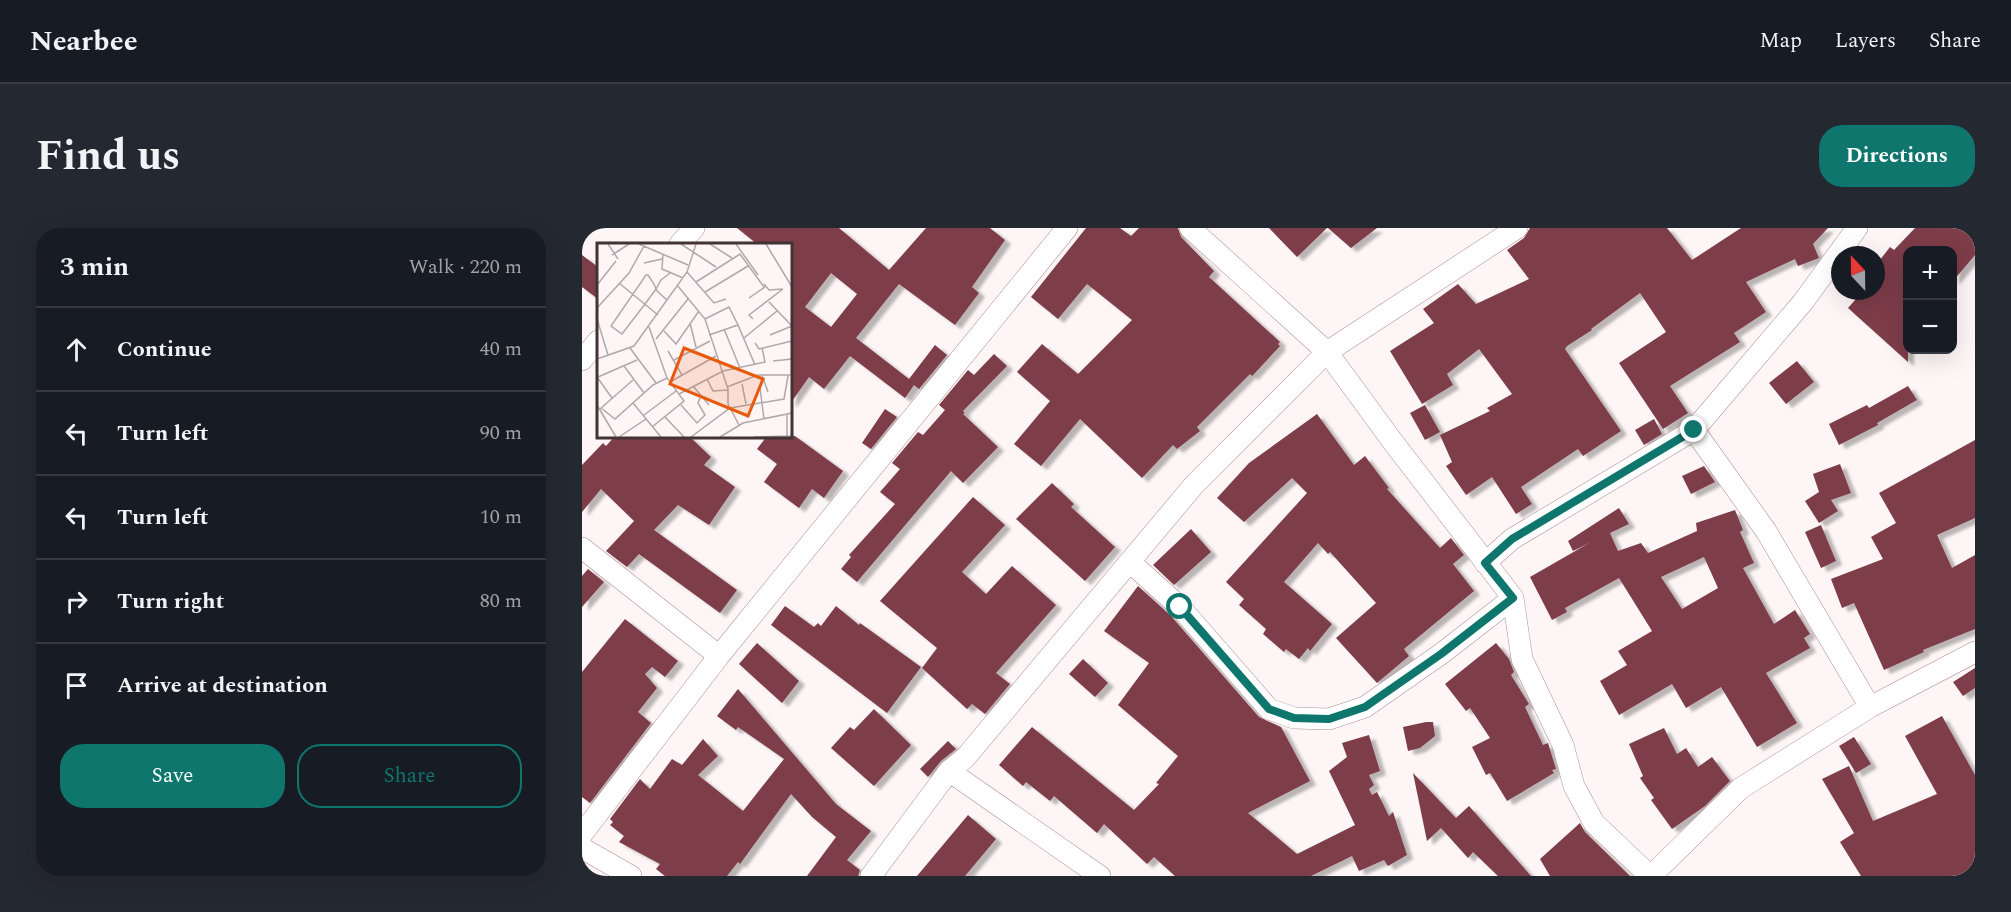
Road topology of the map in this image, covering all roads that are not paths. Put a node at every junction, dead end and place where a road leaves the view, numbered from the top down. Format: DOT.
graph roads {
  1 [pos="694,228"];
  2 [pos="1067,228"];
  3 [pos="1190,228"];
  4 [pos="1517,228"];
  5 [pos="1857,228"];
  6 [pos="681,243"];
  7 [pos="597,341"];
  8 [pos="1327,352"];
  9 [pos="582,360"];
  10 [pos="1694,430"];
  11 [pos="582,548"];
  12 [pos="1131,562"];
  13 [pos="1485,563"];
  14 [pos="1513,598"];
  15 [pos="1975,652"];
  16 [pos="719,656"];
  17 [pos="1870,707"];
  18 [pos="949,771"];
  19 [pos="582,834"];
  20 [pos="582,848"];
  21 [pos="631,876"];
  22 [pos="871,876"];
  23 [pos="1100,876"];
  24 [pos="1651,876"];
  1 -- 6 [label="street"];
  2 -- 16 [label="street"];
  3 -- 8 [label="street"];
  4 -- 8 [label="street"];
  5 -- 10 [label="street"];
  7 -- 9 [label="street"];
  8 -- 12 [label="street"];
  8 -- 13 [label="street"];
  10 -- 13 [label="street"];
  10 -- 17 [label="street"];
  11 -- 16 [label="street"];
  12 -- 14 [label="street"];
  12 -- 18 [label="street"];
  13 -- 14 [label="street"];
  14 -- 24 [label="street"];
  15 -- 17 [label="street"];
  16 -- 19 [label="street"];
  17 -- 24 [label="street"];
  18 -- 22 [label="street"];
  18 -- 23 [label="street"];
  20 -- 21 [label="street"];
}
